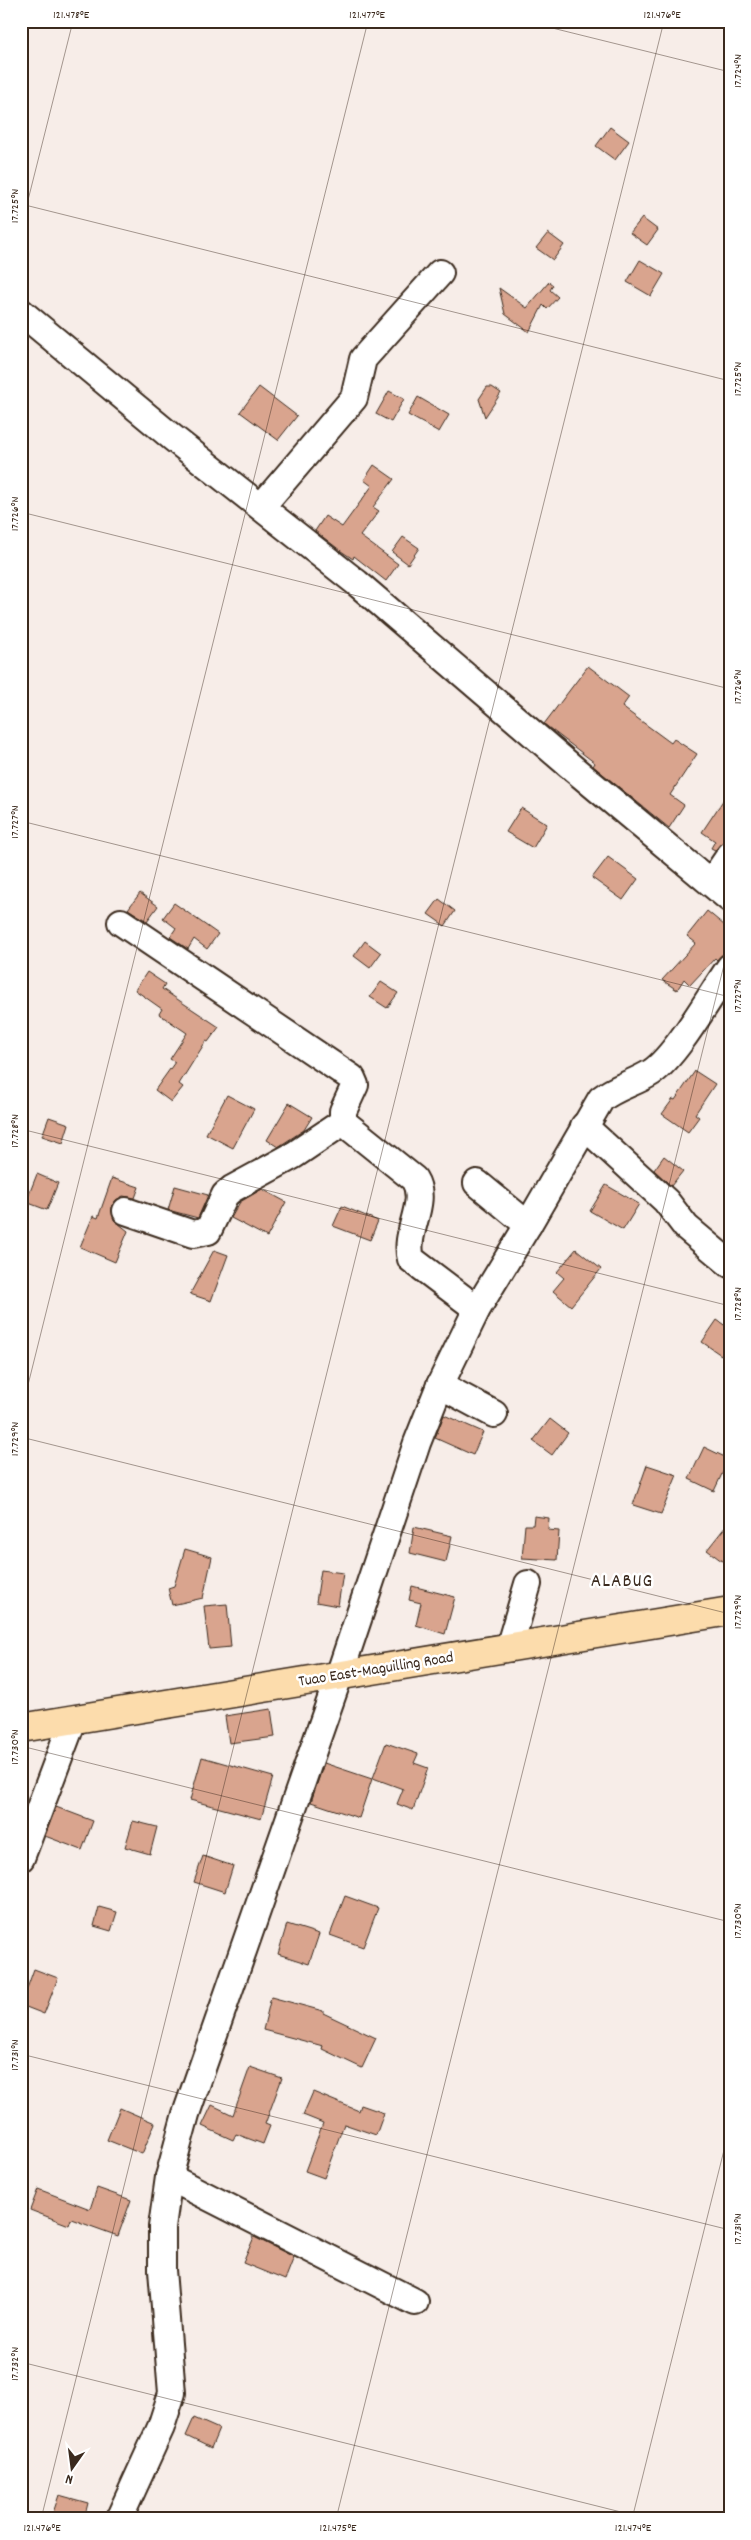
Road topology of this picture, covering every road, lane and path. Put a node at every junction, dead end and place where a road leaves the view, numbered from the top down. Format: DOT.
graph roads {
  1 [pos="440,273"];
  2 [pos="21,312"];
  3 [pos="261,507"];
  4 [pos="730,855"];
  5 [pos="720,891"];
  6 [pos="121,922"];
  7 [pos="730,968"];
  8 [pos="343,1122"];
  9 [pos="584,1126"];
  10 [pos="477,1183"];
  11 [pos="126,1210"];
  12 [pos="528,1225"];
  13 [pos="730,1264"];
  14 [pos="477,1309"];
  15 [pos="440,1385"];
  16 [pos="494,1414"];
  17 [pos="528,1584"];
  18 [pos="730,1611"];
  19 [pos="509,1648"];
  20 [pos="339,1676"];
  21 [pos="73,1720"];
  22 [pos="21,1728"];
  23 [pos="21,1858"];
  24 [pos="169,2177"];
  25 [pos="415,2302"];
  26 [pos="119,2519"];
  1 -- 3 [label="street"];
  2 -- 3 [label="street"];
  3 -- 5 [label="street"];
  4 -- 5 [label="street"];
  6 -- 8 [label="street"];
  7 -- 9 [label="street"];
  8 -- 11 [label="street"];
  8 -- 14 [label="street"];
  9 -- 12 [label="street"];
  9 -- 13 [label="street"];
  10 -- 12 [label="street"];
  12 -- 14 [label="street"];
  14 -- 15 [label="street"];
  15 -- 16 [label="street"];
  15 -- 20 [label="street"];
  17 -- 19 [label="street"];
  18 -- 19 [label="main road, Tuao East-Maguilling Road"];
  19 -- 20 [label="main road, Tuao East-Maguilling Road"];
  20 -- 21 [label="main road, Tuao East-Maguilling Road"];
  20 -- 24 [label="street"];
  21 -- 22 [label="main road, Tuao East-Maguilling Road"];
  21 -- 23 [label="street"];
  24 -- 25 [label="street"];
  24 -- 26 [label="street"];
}
